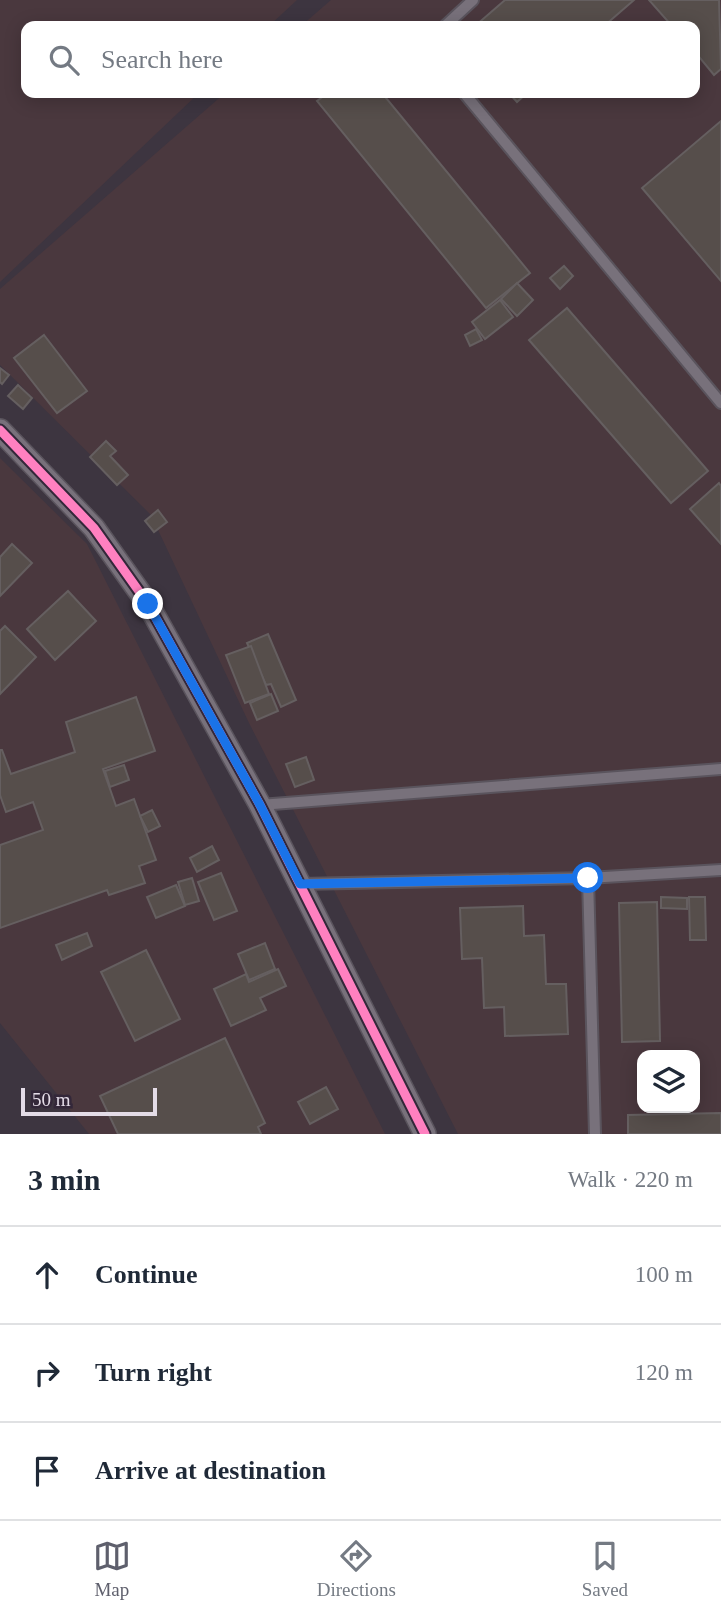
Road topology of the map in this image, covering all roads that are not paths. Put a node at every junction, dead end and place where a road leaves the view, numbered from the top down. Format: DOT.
graph roads {
  1 [pos="473,0"];
  2 [pos="450,21"];
  3 [pos="468,98"];
  4 [pos="721,403"];
  5 [pos="0,430"];
  6 [pos="721,769"];
  7 [pos="260,805"];
  8 [pos="721,870"];
  9 [pos="588,878"];
  10 [pos="300,884"];
  11 [pos="425,1134"];
  12 [pos="595,1134"];
  1 -- 2 [label="lane"];
  3 -- 4 [label="lane"];
  5 -- 7 [label="street"];
  6 -- 7 [label="lane"];
  7 -- 10 [label="street"];
  8 -- 9 [label="lane"];
  9 -- 10 [label="lane"];
  9 -- 12 [label="lane"];
  10 -- 11 [label="street"];
}
